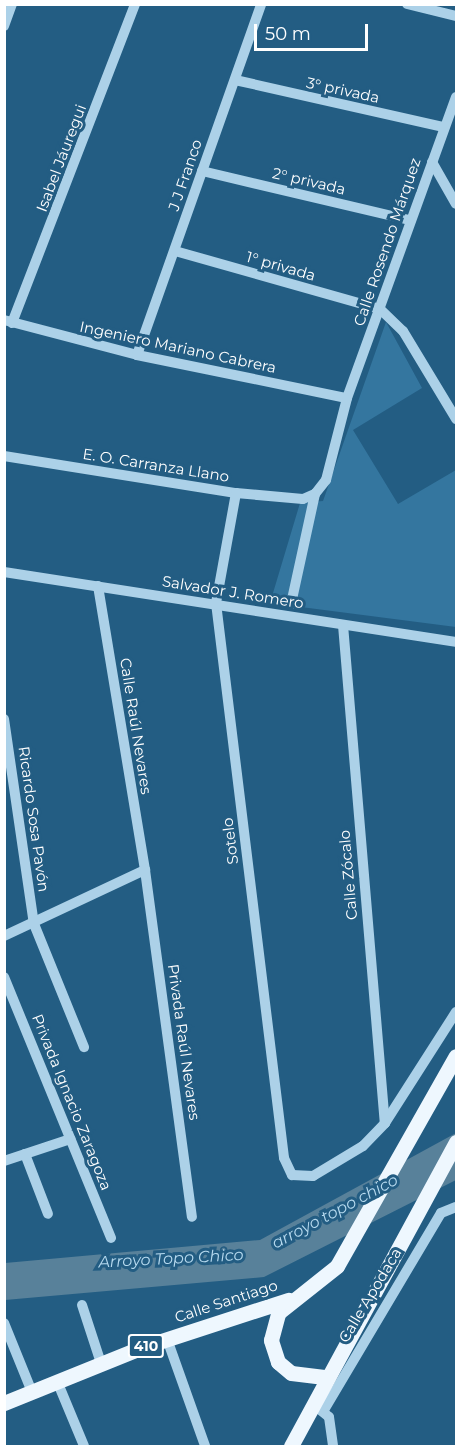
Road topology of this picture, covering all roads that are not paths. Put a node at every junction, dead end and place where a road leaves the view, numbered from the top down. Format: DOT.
graph roads {
  1 [pos="12,4"];
  2 [pos="135,4"];
  3 [pos="261,4"];
  4 [pos="407,4"];
  5 [pos="456,15"];
  6 [pos="4,26"];
  7 [pos="234,80"];
  8 [pos="456,97"];
  9 [pos="444,127"];
  10 [pos="432,162"];
  11 [pos="202,171"];
  12 [pos="456,204"];
  13 [pos="409,219"];
  14 [pos="175,251"];
  15 [pos="380,309"];
  16 [pos="8,322"];
  17 [pos="136,356"];
  18 [pos="347,398"];
  19 [pos="456,419"];
  20 [pos="4,456"];
  21 [pos="236,493"];
  22 [pos="315,494"];
  23 [pos="4,572"];
  24 [pos="98,586"];
  25 [pos="216,603"];
  26 [pos="291,603"];
  27 [pos="343,625"];
  28 [pos="456,642"];
  29 [pos="4,719"];
  30 [pos="10,807"];
  31 [pos="145,870"];
  32 [pos="34,924"];
  33 [pos="4,936"];
  34 [pos="4,977"];
  35 [pos="456,1012"];
  36 [pos="84,1047"];
  37 [pos="456,1056"];
  38 [pos="385,1123"];
  39 [pos="70,1139"];
  40 [pos="456,1142"];
  41 [pos="25,1154"];
  42 [pos="4,1161"];
  43 [pos="455,1207"];
  44 [pos="48,1214"];
  45 [pos="192,1217"];
  46 [pos="111,1238"];
  47 [pos="291,1299"];
  48 [pos="82,1305"];
  49 [pos="4,1323"];
  50 [pos="168,1340"];
  51 [pos="101,1363"];
  52 [pos="324,1377"];
  53 [pos="57,1382"];
  54 [pos="32,1392"];
  55 [pos="4,1403"];
  56 [pos="318,1408"];
  57 [pos="84,1446"];
  58 [pos="205,1446"];
  59 [pos="291,1446"];
  60 [pos="333,1446"];
  1 -- 6 [label="street"];
  2 -- 16 [label="street, Isabel Jáuregui"];
  3 -- 7 [label="street, J J Franco"];
  4 -- 5 [label="street"];
  7 -- 9 [label="street, 3° privada"];
  7 -- 11 [label="street, J J Franco"];
  8 -- 9 [label="street, Calle Rosendo Márquez"];
  9 -- 10 [label="street, Calle Rosendo Márquez"];
  10 -- 12 [label="street"];
  10 -- 13 [label="street, Calle Rosendo Márquez"];
  11 -- 13 [label="street, 2° privada"];
  11 -- 14 [label="street, J J Franco"];
  13 -- 15 [label="street, Calle Rosendo Márquez"];
  14 -- 15 [label="street, 1° privada"];
  14 -- 17 [label="street, J J Franco"];
  15 -- 18 [label="street, Calle Rosendo Márquez"];
  15 -- 19 [label="street"];
  16 -- 17 [label="street, Ingeniero Mariano Cabrera"];
  17 -- 18 [label="street, Ingeniero Mariano Cabrera"];
  18 -- 22 [label="street, Calle Rosendo Márquez"];
  20 -- 21 [label="street, E. O. Carranza Llano"];
  21 -- 22 [label="street, E. O. Carranza Llano"];
  21 -- 25 [label="street, Sotelo"];
  22 -- 26 [label="street, Calle Rosendo Márquez"];
  23 -- 24 [label="street, Salvador J. Romero"];
  24 -- 25 [label="street, Salvador J. Romero"];
  24 -- 31 [label="street, Calle Raúl Nevares"];
  25 -- 27 [label="street, Salvador J. Romero"];
  25 -- 38 [label="street, Sotelo"];
  27 -- 28 [label="street, Salvador J. Romero"];
  27 -- 38 [label="street, Calle Zócalo"];
  29 -- 30 [label="street, Ricardo Sosa Pavón"];
  30 -- 32 [label="street, Ricardo Sosa Pavón"];
  31 -- 32 [label="street"];
  31 -- 45 [label="street, Privada Raúl Nevares"];
  32 -- 33 [label="street"];
  32 -- 36 [label="street, Ricardo Sosa Pavón"];
  34 -- 39 [label="street, Privada Ignacio Zaragoza"];
  35 -- 38 [label="street"];
  37 -- 47 [label="main road, 410"];
  39 -- 41 [label="street"];
  39 -- 46 [label="street, Privada Ignacio Zaragoza"];
  40 -- 52 [label="main road, Calle Apodaca"];
  41 -- 42 [label="street"];
  41 -- 44 [label="street"];
  43 -- 56 [label="street, Calle Apodaca"];
  47 -- 50 [label="main road, Calle Santiago / 410"];
  47 -- 52 [label="main road"];
  48 -- 51 [label="street"];
  49 -- 54 [label="street"];
  50 -- 51 [label="main road, Calle Santiago / 410"];
  50 -- 58 [label="street"];
  51 -- 53 [label="main road, Calle Santiago / 410"];
  52 -- 56 [label="main road, Calle Apodaca"];
  53 -- 54 [label="main road, Calle Santiago / 410"];
  53 -- 57 [label="street"];
  54 -- 55 [label="main road, Calle Santiago / 410"];
  56 -- 59 [label="main road, Calle Apodaca"];
  56 -- 60 [label="street"];
}
